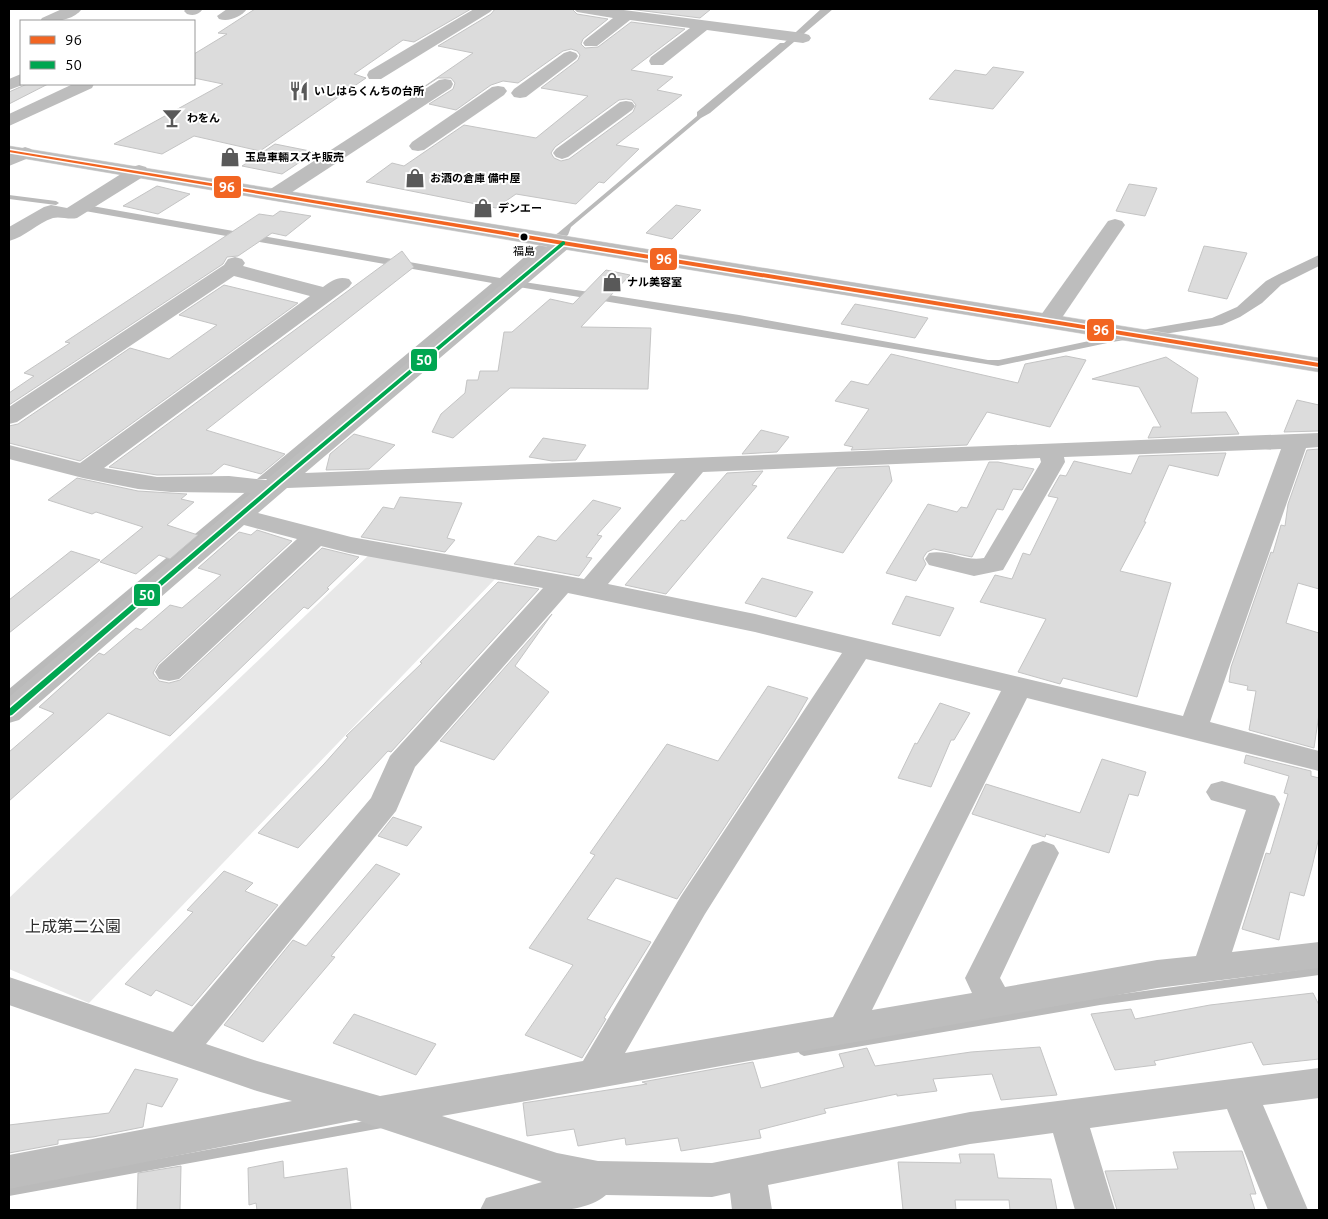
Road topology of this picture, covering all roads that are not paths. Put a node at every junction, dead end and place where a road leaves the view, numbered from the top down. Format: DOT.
graph roads {
  1 [pos="74,9"];
  2 [pos="239,9"];
  3 [pos="485,9"];
  4 [pos="582,9"];
  5 [pos="626,15"];
  6 [pos="225,16"];
  7 [pos="50,20"];
  8 [pos="704,25"];
  9 [pos="804,38"];
  10 [pos="590,44"];
  11 [pos="570,56"];
  12 [pos="657,61"];
  13 [pos="375,75"];
  14 [pos="445,84"];
  15 [pos="84,85"];
  16 [pos="498,90"];
  17 [pos="520,93"];
  18 [pos="626,106"];
  19 [pos="9,121"];
  20 [pos="418,146"];
  21 [pos="562,153"];
  22 [pos="14,155"];
  23 [pos="139,172"];
  24 [pos="276,194"];
  25 [pos="1115,225"];
  26 [pos="9,235"];
  27 [pos="563,243"];
  28 [pos="1048,320"];
  29 [pos="1319,365"];
  30 [pos="9,417"];
  31 [pos="1308,440"];
  32 [pos="1051,451"];
  33 [pos="9,452"];
  34 [pos="696,464"];
  35 [pos="86,470"];
  36 [pos="266,485"];
  37 [pos="240,516"];
  38 [pos="316,536"];
  39 [pos="938,559"];
  40 [pos="576,586"];
  41 [pos="859,648"];
  42 [pos="169,672"];
  43 [pos="1018,686"];
  44 [pos="9,713"];
  45 [pos="1193,728"];
  46 [pos="1319,761"];
  47 [pos="1222,792"];
  48 [pos="1043,853"];
  49 [pos="1319,955"];
  50 [pos="1209,968"];
  51 [pos="9,991"];
  52 [pos="996,1003"];
  53 [pos="845,1029"];
  54 [pos="180,1050"];
  55 [pos="595,1073"];
  56 [pos="1319,1083"];
  57 [pos="1239,1092"];
  58 [pos="387,1114"];
  59 [pos="1067,1115"];
  60 [pos="9,1172"];
  61 [pos="747,1174"];
  62 [pos="598,1178"];
  63 [pos="500,1210"];
  64 [pos="752,1210"];
  65 [pos="1095,1210"];
  66 [pos="1288,1210"];
  1 -- 7 [label="street"];
  2 -- 6 [label="street"];
  3 -- 13 [label="street"];
  4 -- 5 [label="street"];
  5 -- 8 [label="street"];
  5 -- 10 [label="street"];
  8 -- 9 [label="street"];
  8 -- 12 [label="street"];
  11 -- 17 [label="street"];
  14 -- 24 [label="street"];
  15 -- 19 [label="street"];
  16 -- 20 [label="street"];
  18 -- 21 [label="street"];
  22 -- 23 [label="street"];
  23 -- 24 [label="street"];
  23 -- 26 [label="street"];
  24 -- 27 [label="street"];
  25 -- 28 [label="street"];
  27 -- 28 [label="street"];
  27 -- 36 [label="street"];
  28 -- 29 [label="street"];
  30 -- 35 [label="street"];
  31 -- 32 [label="street"];
  31 -- 45 [label="street"];
  32 -- 34 [label="street"];
  32 -- 39 [label="street"];
  33 -- 35 [label="street"];
  34 -- 36 [label="street"];
  34 -- 40 [label="street"];
  35 -- 36 [label="street"];
  36 -- 37 [label="street"];
  37 -- 38 [label="street"];
  37 -- 44 [label="street"];
  38 -- 40 [label="street"];
  38 -- 42 [label="street"];
  40 -- 41 [label="street"];
  40 -- 54 [label="street"];
  41 -- 43 [label="street"];
  41 -- 55 [label="street"];
  43 -- 45 [label="street"];
  43 -- 53 [label="street"];
  45 -- 46 [label="street"];
  47 -- 50 [label="street"];
  48 -- 52 [label="street"];
  49 -- 50 [label="street"];
  50 -- 52 [label="street"];
  51 -- 54 [label="street"];
  52 -- 53 [label="street"];
  53 -- 55 [label="street"];
  54 -- 58 [label="street"];
  55 -- 58 [label="street"];
  56 -- 57 [label="street"];
  57 -- 59 [label="street"];
  57 -- 66 [label="street"];
  58 -- 60 [label="street"];
  58 -- 62 [label="street"];
  59 -- 61 [label="street"];
  59 -- 65 [label="street"];
  61 -- 62 [label="street"];
  61 -- 64 [label="street"];
  62 -- 63 [label="street"];
}
